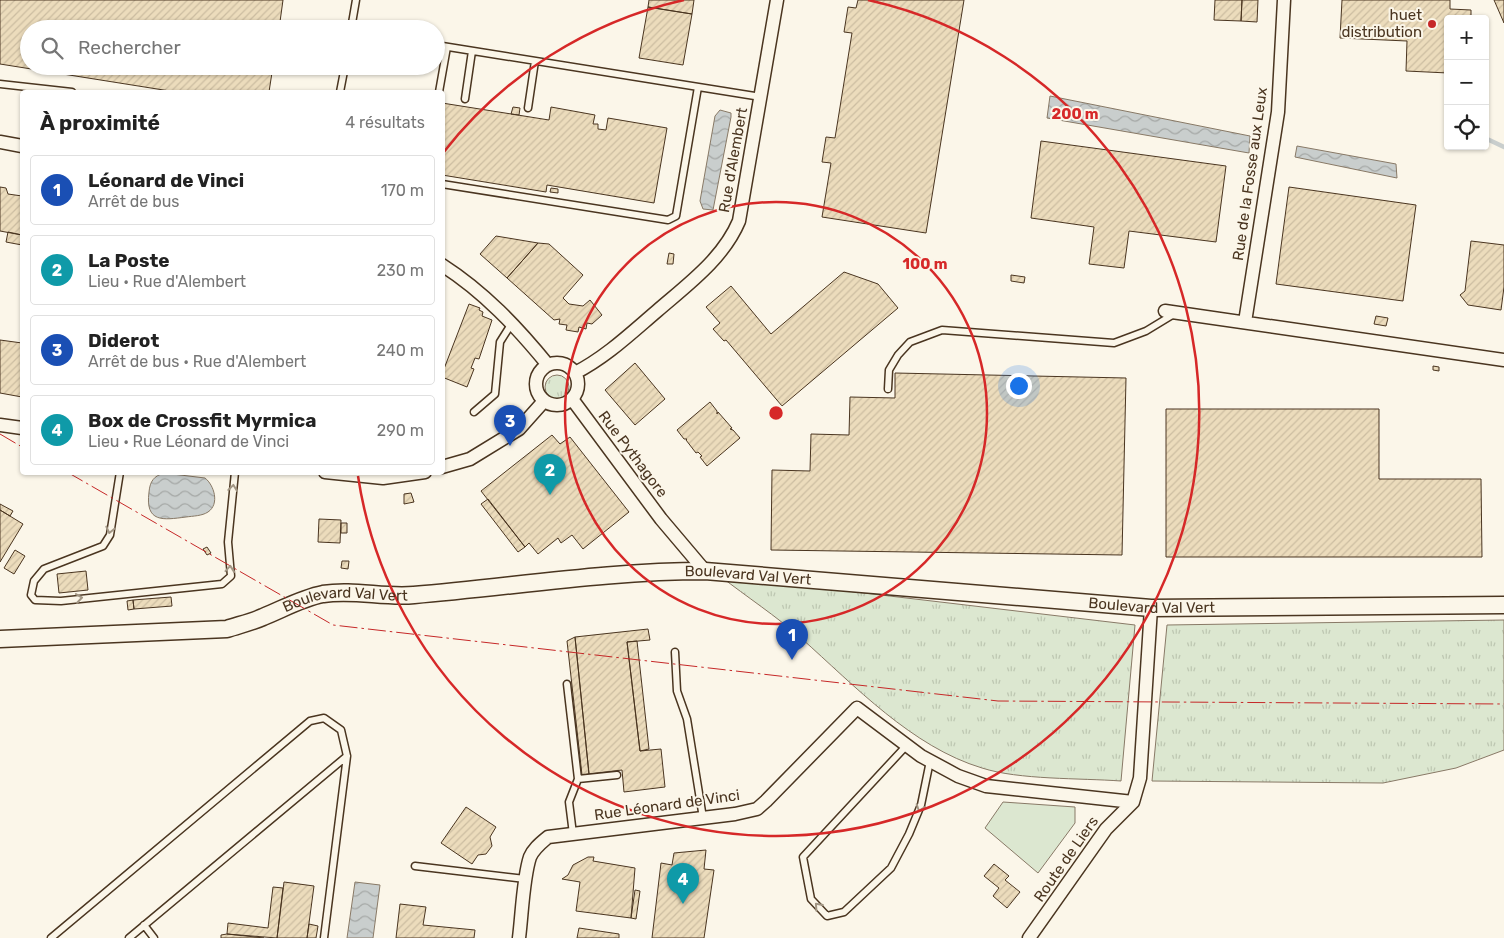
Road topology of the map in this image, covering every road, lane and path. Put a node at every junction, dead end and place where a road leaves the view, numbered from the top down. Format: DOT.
graph roads {
  1 [pos="356,0"];
  2 [pos="776,0"];
  3 [pos="1284,0"];
  4 [pos="353,20"];
  5 [pos="446,47"];
  6 [pos="472,51"];
  7 [pos="445,53"];
  8 [pos="536,61"];
  9 [pos="343,75"];
  10 [pos="442,75"];
  11 [pos="0,84"];
  12 [pos="698,87"];
  13 [pos="54,90"];
  14 [pos="340,90"];
  15 [pos="439,90"];
  16 [pos="761,97"];
  17 [pos="465,98"];
  18 [pos="528,108"];
  19 [pos="0,142"];
  20 [pos="20,146"];
  21 [pos="445,184"];
  22 [pos="445,267"];
  23 [pos="1171,311"];
  24 [pos="1245,322"];
  25 [pos="512,324"];
  26 [pos="1504,360"];
  27 [pos="548,365"];
  28 [pos="575,373"];
  29 [pos="888,390"];
  30 [pos="572,399"];
  31 [pos="544,401"];
  32 [pos="474,412"];
  33 [pos="0,425"];
  34 [pos="20,428"];
  35 [pos="445,466"];
  36 [pos="120,475"];
  37 [pos="235,475"];
  38 [pos="354,475"];
  39 [pos="404,475"];
  40 [pos="705,571"];
  41 [pos="1504,605"];
  42 [pos="1151,608"];
  43 [pos="0,639"];
  44 [pos="675,652"];
  45 [pos="567,684"];
  46 [pos="907,745"];
  47 [pos="347,756"];
  48 [pos="930,761"];
  49 [pos="617,775"];
  50 [pos="578,779"];
  51 [pos="1133,802"];
  52 [pos="702,818"];
  53 [pos="573,834"];
  54 [pos="415,866"];
  55 [pos="527,880"];
  56 [pos="144,925"];
  57 [pos="51,938"];
  58 [pos="129,938"];
  59 [pos="154,938"];
  60 [pos="324,938"];
  61 [pos="519,938"];
  62 [pos="1029,938"];
  1 -- 4 [label="lane"];
  2 -- 16 [label="street, Rue d'Alembert"];
  3 -- 24 [label="street, Rue de la Fosse aux Leux"];
  5 -- 6 [label="lane"];
  5 -- 7 [label="lane"];
  6 -- 8 [label="lane"];
  6 -- 17 [label="lane"];
  8 -- 12 [label="lane"];
  8 -- 18 [label="lane"];
  9 -- 14 [label="lane"];
  10 -- 15 [label="lane"];
  11 -- 13 [label="lane"];
  12 -- 16 [label="lane"];
  12 -- 21 [label="lane"];
  16 -- 28 [label="street, Rue d'Alembert"];
  19 -- 20 [label="street"];
  22 -- 25 [label="street"];
  23 -- 24 [label="street"];
  23 -- 29 [label="lane"];
  24 -- 26 [label="street"];
  25 -- 27 [label="street"];
  25 -- 32 [label="lane"];
  27 -- 28 [label="street"];
  27 -- 31 [label="street"];
  28 -- 30 [label="street"];
  30 -- 31 [label="street"];
  30 -- 40 [label="street, Rue Pythagore"];
  31 -- 35 [label="street"];
  33 -- 34 [label="street"];
  36 -- 37 [label="lane, one-way"];
  38 -- 39 [label="street"];
  40 -- 42 [label="street, Boulevard Val Vert"];
  40 -- 43 [label="street, Boulevard Val Vert"];
  41 -- 42 [label="street, Boulevard Val Vert"];
  42 -- 51 [label="street"];
  44 -- 52 [label="lane"];
  45 -- 50 [label="lane"];
  46 -- 48 [label="street"];
  48 -- 46 [label="lane, one-way"];
  46 -- 52 [label="street, Rue Léonard de Vinci"];
  47 -- 56 [label="lane"];
  47 -- 57 [label="lane"];
  47 -- 60 [label="lane"];
  48 -- 51 [label="street"];
  49 -- 50 [label="lane"];
  50 -- 53 [label="lane"];
  51 -- 62 [label="street, Route de Liers"];
  52 -- 53 [label="street, Rue Léonard de Vinci"];
  53 -- 55 [label="street, Rue Léonard de Vinci"];
  54 -- 55 [label="lane"];
  55 -- 61 [label="street, Rue Léonard de Vinci"];
  56 -- 58 [label="lane"];
  56 -- 59 [label="lane"];
}
